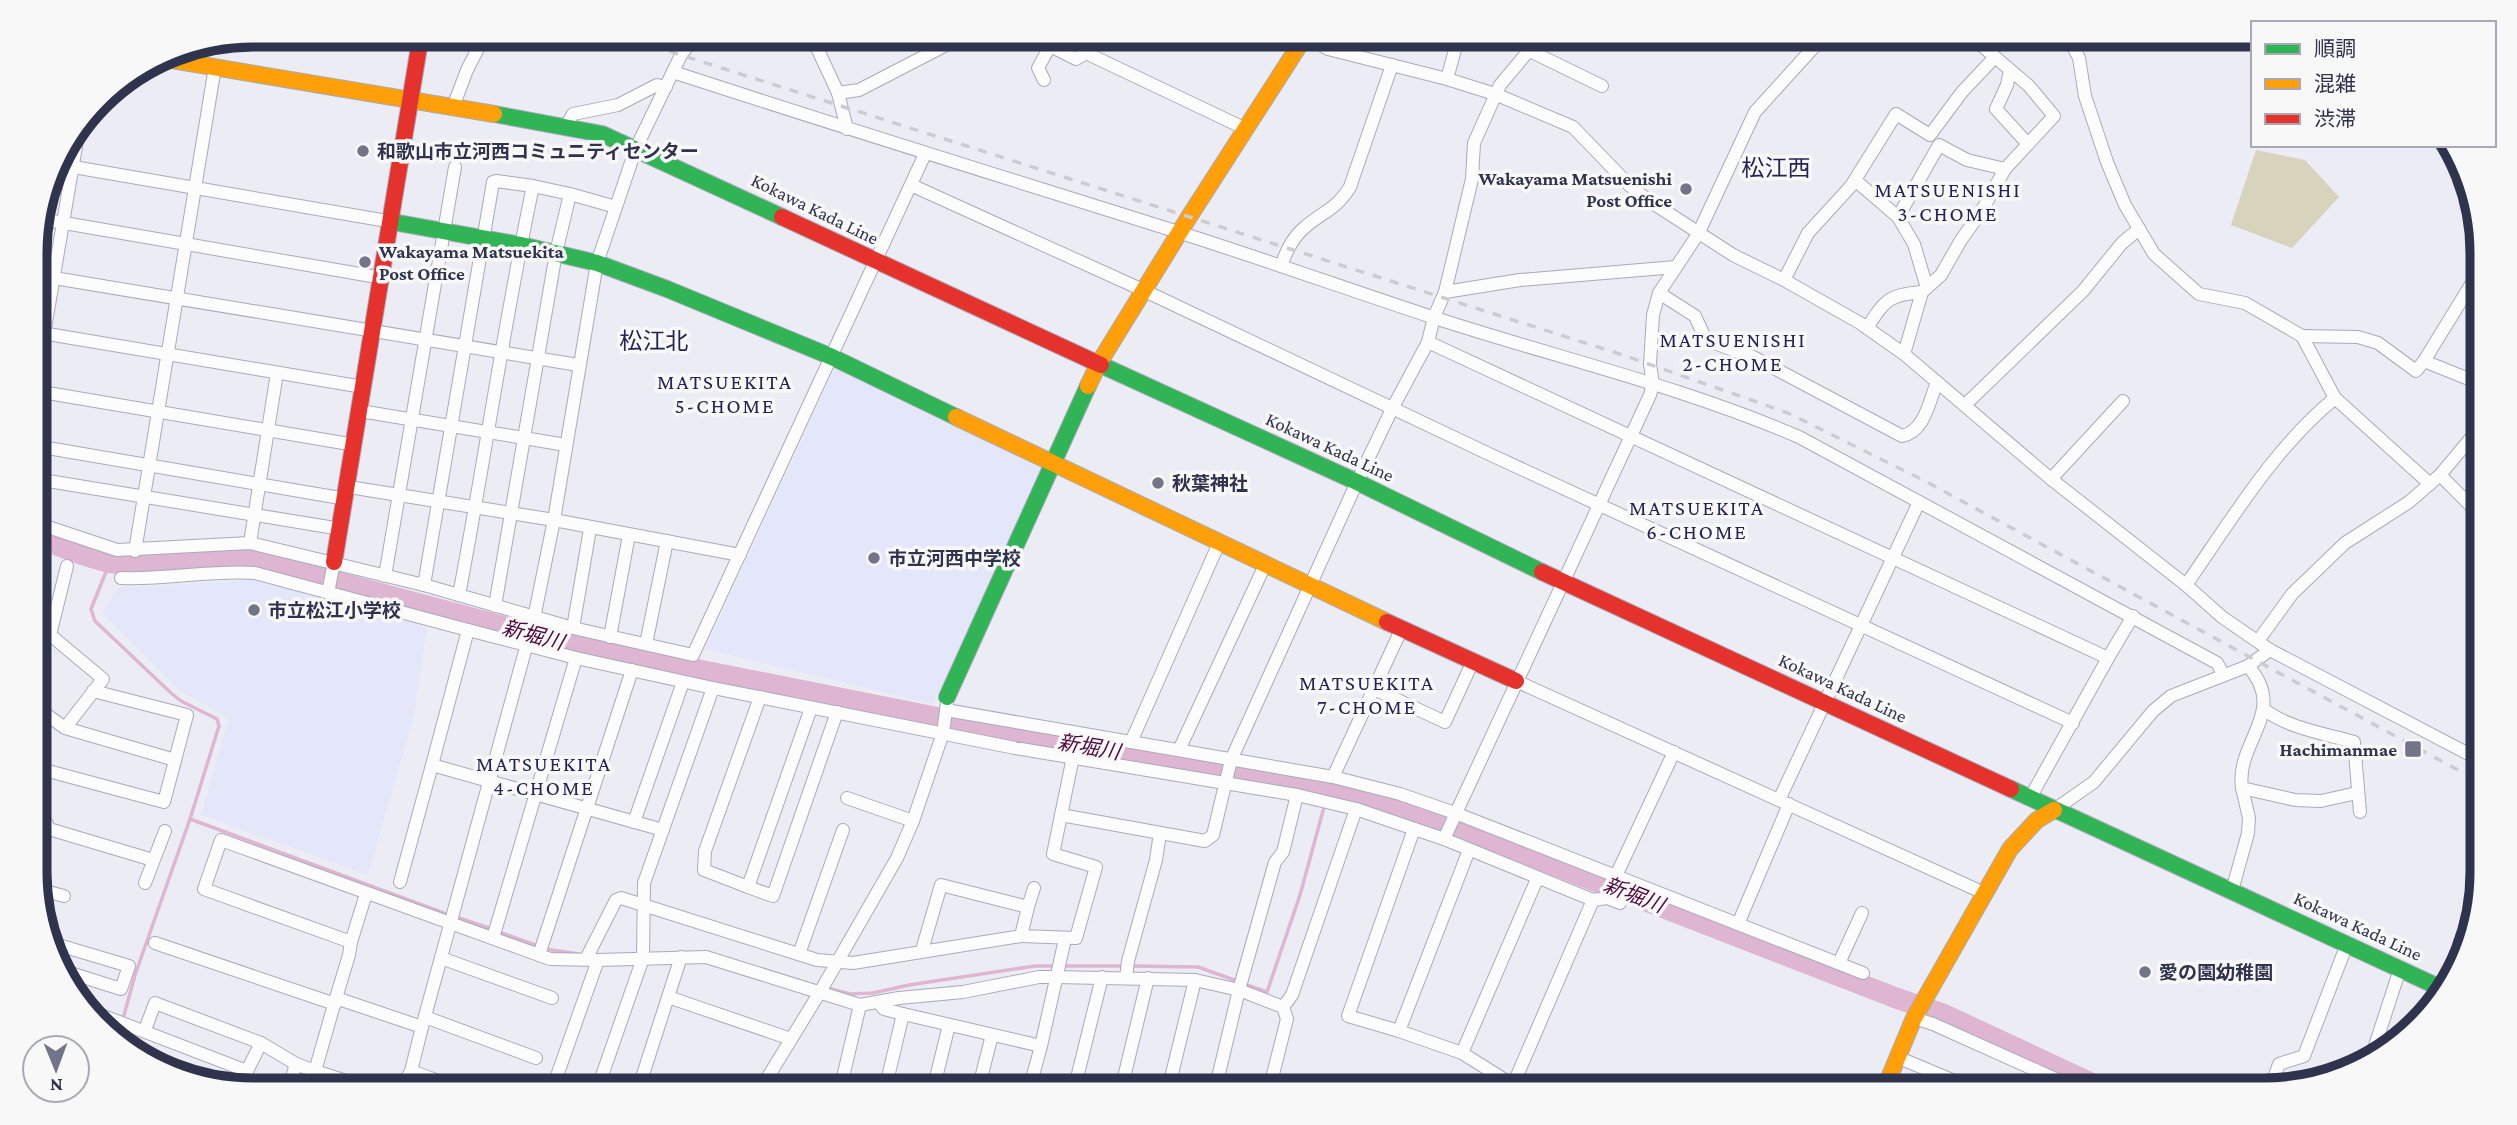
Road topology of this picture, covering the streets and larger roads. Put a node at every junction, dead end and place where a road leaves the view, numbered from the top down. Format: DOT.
graph roads {
  1 [pos="1298,47"];
  2 [pos="1325,47"];
  3 [pos="1456,47"];
  4 [pos="1530,47"];
  5 [pos="1814,47"];
  6 [pos="1982,47"];
  7 [pos="2073,47"];
  8 [pos="419,48"];
  9 [pos="478,48"];
  10 [pos="686,48"];
  11 [pos="817,48"];
  12 [pos="941,48"];
  13 [pos="1049,48"];
  14 [pos="1053,48"];
  15 [pos="1528,50"];
  16 [pos="1995,57"];
  17 [pos="179,61"];
  18 [pos="1392,65"];
  19 [pos="215,67"];
  20 [pos="2010,70"];
  21 [pos="673,72"];
  22 [pos="1447,79"];
  23 [pos="1044,80"];
  24 [pos="1602,86"];
  25 [pos="666,87"];
  26 [pos="838,93"];
  27 [pos="1495,94"];
  28 [pos="412,100"];
  29 [pos="453,107"];
  30 [pos="566,126"];
  31 [pos="847,129"];
  32 [pos="1246,129"];
  33 [pos="2027,143"];
  34 [pos="636,148"];
  35 [pos="75,152"];
  36 [pos="925,154"];
  37 [pos="67,166"];
  38 [pos="72,167"];
  39 [pos="455,167"];
  40 [pos="2005,169"];
  41 [pos="1855,180"];
  42 [pos="911,185"];
  43 [pos="533,186"];
  44 [pos="193,187"];
  45 [pos="569,194"];
  46 [pos="616,207"];
  47 [pos="1898,217"];
  48 [pos="50,221"];
  49 [pos="393,222"];
  50 [pos="62,223"];
  51 [pos="2139,229"];
  52 [pos="443,230"];
  53 [pos="1180,233"];
  54 [pos="1698,234"];
  55 [pos="482,237"];
  56 [pos="184,243"];
  57 [pos="521,244"];
  58 [pos="556,253"];
  59 [pos="875,261"];
  60 [pos="597,263"];
  61 [pos="1281,266"];
  62 [pos="1676,267"];
  63 [pos="48,277"];
  64 [pos="52,278"];
  65 [pos="383,278"];
  66 [pos="1784,280"];
  67 [pos="2470,286"];
  68 [pos="1924,290"];
  69 [pos="1144,291"];
  70 [pos="1445,292"];
  71 [pos="1658,293"];
  72 [pos="48,297"];
  73 [pos="176,297"];
  74 [pos="1434,317"];
  75 [pos="1867,328"];
  76 [pos="373,331"];
  77 [pos="48,334"];
  78 [pos="2302,336"];
  79 [pos="425,339"];
  80 [pos="1428,342"];
  81 [pos="464,345"];
  82 [pos="500,352"];
  83 [pos="167,354"];
  84 [pos="1904,354"];
  85 [pos="832,357"];
  86 [pos="538,358"];
  87 [pos="2424,361"];
  88 [pos="1099,363"];
  89 [pos="578,365"];
  90 [pos="277,373"];
  91 [pos="2470,380"];
  92 [pos="1937,382"];
  93 [pos="1653,384"];
  94 [pos="363,387"];
  95 [pos="48,393"];
  96 [pos="2335,398"];
  97 [pos="2123,401"];
  98 [pos="1965,405"];
  99 [pos="1392,407"];
  100 [pos="158,410"];
  101 [pos="360,411"];
  102 [pos="411,418"];
  103 [pos="451,426"];
  104 [pos="269,430"];
  105 [pos="489,432"];
  106 [pos="1631,436"];
  107 [pos="525,438"];
  108 [pos="2470,439"];
  109 [pos="355,445"];
  110 [pos="566,445"];
  111 [pos="48,448"];
  112 [pos="1055,463"];
  113 [pos="149,466"];
  114 [pos="2440,475"];
  115 [pos="2051,480"];
  116 [pos="48,482"];
  117 [pos="1357,482"];
  118 [pos="259,484"];
  119 [pos="2430,484"];
  120 [pos="347,493"];
  121 [pos="398,495"];
  122 [pos="144,498"];
  123 [pos="438,500"];
  124 [pos="1919,502"];
  125 [pos="1599,503"];
  126 [pos="2470,505"];
  127 [pos="475,507"];
  128 [pos="512,513"];
  129 [pos="255,516"];
  130 [pos="554,520"];
  131 [pos="48,527"];
  132 [pos="590,528"];
  133 [pos="341,529"];
  134 [pos="629,535"];
  135 [pos="667,541"];
  136 [pos="1219,543"];
  137 [pos="250,544"];
  138 [pos="135,551"];
  139 [pos="740,555"];
  140 [pos="1893,558"];
  141 [pos="334,562"];
  142 [pos="1265,565"];
  143 [pos="67,566"];
  144 [pos="385,576"];
  145 [pos="121,578"];
  146 [pos="1563,582"];
  147 [pos="424,585"];
  148 [pos="2186,585"];
  149 [pos="1310,586"];
  150 [pos="328,593"];
  151 [pos="459,595"];
  152 [pos="495,606"];
  153 [pos="2133,617"];
  154 [pos="534,618"];
  155 [pos="1861,624"];
  156 [pos="573,628"];
  157 [pos="1402,628"];
  158 [pos="468,630"];
  159 [pos="47,633"];
  160 [pos="50,635"];
  161 [pos="610,637"];
  162 [pos="2258,641"];
  163 [pos="646,644"];
  164 [pos="525,646"];
  165 [pos="2270,650"];
  166 [pos="576,659"];
  167 [pos="2108,659"];
  168 [pos="1473,661"];
  169 [pos="2248,666"];
  170 [pos="632,670"];
  171 [pos="2223,674"];
  172 [pos="1516,681"];
  173 [pos="683,682"];
  174 [pos="713,688"];
  175 [pos="1374,689"];
  176 [pos="93,691"];
  177 [pos="760,697"];
  178 [pos="1824,702"];
  179 [pos="947,703"];
  180 [pos="810,708"];
  181 [pos="2265,709"];
  182 [pos="838,712"];
  183 [pos="47,716"];
  184 [pos="2073,723"];
  185 [pos="65,728"];
  186 [pos="943,733"];
  187 [pos="1131,742"];
  188 [pos="1179,750"];
  189 [pos="1674,752"];
  190 [pos="2470,755"];
  191 [pos="1073,757"];
  192 [pos="175,760"];
  193 [pos="1231,760"];
  194 [pos="432,765"];
  195 [pos="47,771"];
  196 [pos="1333,778"];
  197 [pos="489,782"];
  198 [pos="1225,782"];
  199 [pos="2242,788"];
  200 [pos="2357,793"];
  201 [pos="536,795"];
  202 [pos="1297,795"];
  203 [pos="847,798"];
  204 [pos="2030,799"];
  205 [pos="1784,802"];
  206 [pos="586,809"];
  207 [pos="1356,809"];
  208 [pos="2054,810"];
  209 [pos="2360,812"];
  210 [pos="1061,815"];
  211 [pos="1454,815"];
  212 [pos="913,821"];
  213 [pos="634,822"];
  214 [pos="47,825"];
  215 [pos="1414,829"];
  216 [pos="663,830"];
  217 [pos="164,831"];
  218 [pos="843,831"];
  219 [pos="1160,833"];
  220 [pos="1445,836"];
  221 [pos="1469,850"];
  222 [pos="153,860"];
  223 [pos="1615,878"];
  224 [pos="1537,879"];
  225 [pos="400,882"];
  226 [pos="145,883"];
  227 [pos="748,887"];
  228 [pos="1034,888"];
  229 [pos="2232,891"];
  230 [pos="48,892"];
  231 [pos="1984,893"];
  232 [pos="366,894"];
  233 [pos="64,896"];
  234 [pos="1593,900"];
  235 [pos="1620,903"];
  236 [pos="643,905"];
  237 [pos="1028,907"];
  238 [pos="1862,913"];
  239 [pos="450,922"];
  240 [pos="1738,924"];
  241 [pos="1021,936"];
  242 [pos="493,938"];
  243 [pos="1065,939"];
  244 [pos="351,942"];
  245 [pos="155,943"];
  246 [pos="2347,944"];
  247 [pos="61,945"];
  248 [pos="922,950"];
  249 [pos="799,954"];
  250 [pos="539,955"];
  251 [pos="681,957"];
  252 [pos="441,958"];
  253 [pos="643,958"];
  254 [pos="592,959"];
  255 [pos="837,963"];
  256 [pos="1839,963"];
  257 [pos="2400,969"];
  258 [pos="1863,973"];
  259 [pos="75,974"];
  260 [pos="1055,976"];
  261 [pos="1102,977"];
  262 [pos="1126,978"];
  263 [pos="1148,978"];
  264 [pos="1195,980"];
  265 [pos="2435,985"];
  266 [pos="1239,990"];
  267 [pos="820,992"];
  268 [pos="668,997"];
  269 [pos="552,998"];
  270 [pos="336,1001"];
  271 [pos="878,1002"];
  272 [pos="860,1005"];
  273 [pos="1283,1007"];
  274 [pos="903,1014"];
  275 [pos="108,1017"];
  276 [pos="1915,1017"];
  277 [pos="424,1022"];
  278 [pos="949,1025"];
  279 [pos="145,1030"];
  280 [pos="1399,1031"];
  281 [pos="992,1035"];
  282 [pos="791,1040"];
  283 [pos="261,1043"];
  284 [pos="2375,1044"];
  285 [pos="1041,1046"];
  286 [pos="1462,1053"];
  287 [pos="1897,1057"];
  288 [pos="536,1058"];
  289 [pos="296,1064"];
  290 [pos="315,1071"];
  291 [pos="411,1071"];
  292 [pos="1272,1077"];
  293 [pos="1501,1077"];
  294 [pos="1516,1077"];
  295 [pos="1889,1077"];
  296 [pos="1945,1077"];
  297 [pos="2051,1077"];
  298 [pos="2274,1077"];
  299 [pos="292,1078"];
  300 [pos="337,1078"];
  301 [pos="407,1078"];
  302 [pos="430,1078"];
  303 [pos="556,1078"];
  304 [pos="601,1078"];
  305 [pos="642,1078"];
  306 [pos="768,1078"];
  307 [pos="843,1078"];
  308 [pos="888,1078"];
  309 [pos="936,1078"];
  310 [pos="981,1078"];
  311 [pos="1032,1078"];
  312 [pos="1077,1078"];
  313 [pos="1124,1078"];
  314 [pos="1171,1078"];
  315 [pos="1217,1078"];
  1 -- 32 [label="street"];
  2 -- 18 [label="street"];
  3 -- 22 [label="street"];
  4 -- 15 [label="street"];
  5 -- 54 [label="street"];
  6 -- 16 [label="street"];
  7 -- 51 [label="street"];
  8 -- 28 [label="street"];
  9 -- 29 [label="street"];
  10 -- 21 [label="street"];
  11 -- 26 [label="street"];
  12 -- 26 [label="street"];
  13 -- 23 [label="street"];
  14 -- 32 [label="street"];
  15 -- 24 [label="street"];
  15 -- 27 [label="street"];
  16 -- 20 [label="street"];
  16 -- 41 [label="street"];
  17 -- 19 [label="street, Kokawa Kada Line"];
  18 -- 22 [label="street"];
  18 -- 61 [label="street"];
  19 -- 28 [label="street, Kokawa Kada Line"];
  19 -- 44 [label="street"];
  20 -- 33 [label="street"];
  20 -- 33 [label="street"];
  21 -- 25 [label="street"];
  21 -- 31 [label="street"];
  22 -- 27 [label="street"];
  25 -- 30 [label="street"];
  25 -- 34 [label="street"];
  26 -- 31 [label="street"];
  27 -- 54 [label="street"];
  27 -- 70 [label="street"];
  28 -- 29 [label="street, Kokawa Kada Line"];
  28 -- 49 [label="street"];
  29 -- 30 [label="street, Kokawa Kada Line"];
  30 -- 34 [label="street, Kokawa Kada Line"];
  31 -- 36 [label="street"];
  32 -- 53 [label="street"];
  33 -- 40 [label="street"];
  34 -- 46 [label="street"];
  34 -- 59 [label="street, Kokawa Kada Line"];
  35 -- 38 [label="street"];
  36 -- 42 [label="street"];
  36 -- 53 [label="street"];
  37 -- 38 [label="street"];
  38 -- 44 [label="street"];
  38 -- 50 [label="street"];
  39 -- 52 [label="street"];
  40 -- 47 [label="street"];
  40 -- 68 [label="street"];
  41 -- 47 [label="street"];
  41 -- 66 [label="street"];
  42 -- 59 [label="street"];
  42 -- 69 [label="street"];
  43 -- 45 [label="street"];
  43 -- 55 [label="street"];
  43 -- 57 [label="street"];
  44 -- 49 [label="street"];
  44 -- 56 [label="street"];
  45 -- 46 [label="street"];
  45 -- 58 [label="street"];
  46 -- 60 [label="street"];
  47 -- 68 [label="street"];
  48 -- 50 [label="street"];
  49 -- 52 [label="street"];
  49 -- 65 [label="street"];
  50 -- 56 [label="street"];
  50 -- 64 [label="street"];
  51 -- 78 [label="street"];
  51 -- 98 [label="street"];
  52 -- 55 [label="street"];
  52 -- 79 [label="street"];
  53 -- 61 [label="street"];
  53 -- 69 [label="street"];
  54 -- 62 [label="street"];
  54 -- 66 [label="street"];
  55 -- 57 [label="street"];
  55 -- 81 [label="street"];
  56 -- 65 [label="street"];
  56 -- 73 [label="street"];
  57 -- 58 [label="street"];
  57 -- 82 [label="street"];
  58 -- 60 [label="street"];
  58 -- 86 [label="street"];
  59 -- 85 [label="street"];
  59 -- 88 [label="street, Kokawa Kada Line"];
  60 -- 85 [label="street"];
  60 -- 89 [label="street"];
  61 -- 74 [label="street"];
  62 -- 70 [label="street"];
  62 -- 71 [label="street"];
  63 -- 64 [label="street"];
  64 -- 72 [label="street"];
  64 -- 73 [label="street"];
  65 -- 76 [label="street"];
  66 -- 75 [label="street"];
  67 -- 87 [label="street"];
  68 -- 75 [label="street"];
  68 -- 84 [label="street"];
  69 -- 88 [label="street"];
  69 -- 99 [label="street"];
  70 -- 74 [label="street"];
  71 -- 92 [label="street"];
  71 -- 93 [label="street"];
  73 -- 76 [label="street"];
  73 -- 83 [label="street"];
  74 -- 80 [label="street"];
  74 -- 93 [label="street"];
  75 -- 84 [label="street"];
  76 -- 79 [label="street"];
  76 -- 94 [label="street"];
  77 -- 83 [label="street"];
  78 -- 87 [label="street"];
  78 -- 96 [label="street"];
  79 -- 81 [label="street"];
  79 -- 102 [label="street"];
  80 -- 99 [label="street"];
  80 -- 106 [label="street"];
  81 -- 82 [label="street"];
  81 -- 103 [label="street"];
  82 -- 86 [label="street"];
  82 -- 105 [label="street"];
  83 -- 90 [label="street"];
  83 -- 100 [label="street"];
  84 -- 92 [label="street"];
  85 -- 112 [label="street"];
  85 -- 139 [label="street"];
  86 -- 89 [label="street"];
  86 -- 107 [label="street"];
  87 -- 91 [label="street"];
  88 -- 112 [label="street"];
  88 -- 117 [label="street, Kokawa Kada Line"];
  89 -- 110 [label="street"];
  90 -- 94 [label="street"];
  90 -- 104 [label="street"];
  92 -- 98 [label="street"];
  93 -- 106 [label="street"];
  93 -- 124 [label="street"];
  94 -- 101 [label="street"];
  95 -- 100 [label="street"];
  96 -- 119 [label="street"];
  96 -- 148 [label="street"];
  97 -- 115 [label="street"];
  98 -- 115 [label="street"];
  99 -- 117 [label="street"];
  99 -- 125 [label="street"];
  100 -- 104 [label="street"];
  100 -- 113 [label="street"];
  101 -- 102 [label="street"];
  101 -- 109 [label="street"];
  102 -- 103 [label="street"];
  102 -- 121 [label="street"];
  103 -- 105 [label="street"];
  103 -- 123 [label="street"];
  104 -- 109 [label="street"];
  104 -- 118 [label="street"];
  105 -- 107 [label="street"];
  105 -- 127 [label="street"];
  106 -- 125 [label="street"];
  106 -- 140 [label="street"];
  107 -- 110 [label="street"];
  107 -- 128 [label="street"];
  108 -- 114 [label="street"];
  109 -- 120 [label="street"];
  110 -- 130 [label="street"];
  111 -- 113 [label="street"];
  112 -- 136 [label="street"];
  112 -- 179 [label="street"];
  113 -- 118 [label="street"];
  113 -- 122 [label="street"];
  114 -- 119 [label="street"];
  114 -- 126 [label="street"];
  115 -- 148 [label="street"];
  116 -- 122 [label="street"];
  117 -- 146 [label="street, Kokawa Kada Line"];
  117 -- 149 [label="street"];
  118 -- 120 [label="street"];
  118 -- 129 [label="street"];
  119 -- 162 [label="street"];
  120 -- 121 [label="street"];
  120 -- 133 [label="street"];
  121 -- 123 [label="street"];
  121 -- 144 [label="street"];
  122 -- 129 [label="street"];
  122 -- 138 [label="street"];
  123 -- 127 [label="street"];
  123 -- 147 [label="street"];
  124 -- 140 [label="street"];
  124 -- 153 [label="street"];
  125 -- 146 [label="street"];
  125 -- 155 [label="street"];
  127 -- 128 [label="street"];
  127 -- 151 [label="street"];
  128 -- 130 [label="street"];
  128 -- 152 [label="street"];
  129 -- 133 [label="street"];
  129 -- 137 [label="street"];
  130 -- 132 [label="street"];
  130 -- 154 [label="street"];
  131 -- 138 [label="street"];
  132 -- 134 [label="street"];
  132 -- 156 [label="street"];
  133 -- 141 [label="street"];
  134 -- 135 [label="street"];
  134 -- 161 [label="street"];
  135 -- 139 [label="street"];
  135 -- 163 [label="street"];
  136 -- 142 [label="street"];
  136 -- 187 [label="street"];
  137 -- 138 [label="street"];
  137 -- 141 [label="street"];
  139 -- 163 [label="street"];
  140 -- 155 [label="street"];
  140 -- 167 [label="street"];
  141 -- 144 [label="street"];
  141 -- 150 [label="street"];
  142 -- 149 [label="street"];
  142 -- 188 [label="street"];
  143 -- 160 [label="street"];
  144 -- 147 [label="street"];
  145 -- 150 [label="street"];
  146 -- 172 [label="street"];
  146 -- 178 [label="street, Kokawa Kada Line"];
  147 -- 151 [label="street"];
  148 -- 162 [label="street"];
  149 -- 157 [label="street"];
  149 -- 193 [label="street"];
  150 -- 158 [label="street"];
  151 -- 152 [label="street"];
  152 -- 154 [label="street"];
  153 -- 167 [label="street"];
  153 -- 171 [label="street"];
  154 -- 156 [label="street"];
  154 -- 164 [label="street"];
  155 -- 178 [label="street"];
  155 -- 184 [label="street"];
  156 -- 161 [label="street"];
  157 -- 168 [label="street"];
  157 -- 175 [label="street"];
  158 -- 164 [label="street"];
  158 -- 194 [label="street"];
  159 -- 160 [label="street"];
  160 -- 176 [label="street"];
  161 -- 163 [label="street"];
  162 -- 165 [label="street"];
  164 -- 166 [label="street"];
  164 -- 197 [label="street"];
  165 -- 169 [label="street"];
  165 -- 190 [label="street"];
  166 -- 170 [label="street"];
  166 -- 201 [label="street"];
  167 -- 184 [label="street"];
  168 -- 172 [label="street"];
  168 -- 175 [label="street"];
  169 -- 171 [label="street"];
  169 -- 181 [label="street"];
  170 -- 173 [label="street"];
  170 -- 206 [label="street"];
  171 -- 208 [label="street"];
  172 -- 189 [label="street"];
  172 -- 211 [label="street"];
  173 -- 174 [label="street"];
  173 -- 213 [label="street"];
  174 -- 177 [label="street"];
  174 -- 216 [label="street"];
  175 -- 196 [label="street"];
  176 -- 185 [label="street"];
  176 -- 192 [label="street"];
  177 -- 180 [label="street"];
  177 -- 227 [label="street"];
  178 -- 204 [label="street, Kokawa Kada Line"];
  178 -- 205 [label="street"];
  179 -- 186 [label="street"];
  179 -- 187 [label="street"];
  180 -- 182 [label="street"];
  180 -- 227 [label="street"];
  181 -- 199 [label="street"];
  181 -- 200 [label="street"];
  182 -- 186 [label="street"];
  182 -- 227 [label="street"];
  183 -- 185 [label="street"];
  184 -- 204 [label="street"];
  185 -- 192 [label="street"];
  186 -- 191 [label="street"];
  186 -- 212 [label="street"];
  187 -- 188 [label="street"];
  188 -- 193 [label="street"];
  189 -- 205 [label="street"];
  189 -- 223 [label="street"];
  191 -- 198 [label="street"];
  191 -- 210 [label="street"];
  192 -- 195 [label="street"];
  193 -- 196 [label="street"];
  193 -- 198 [label="street"];
  194 -- 197 [label="street"];
  194 -- 225 [label="street"];
  196 -- 211 [label="street"];
  197 -- 201 [label="street"];
  197 -- 239 [label="street"];
  198 -- 202 [label="street"];
  198 -- 219 [label="street"];
  199 -- 200 [label="street"];
  199 -- 229 [label="street"];
  200 -- 209 [label="street"];
  201 -- 206 [label="street"];
  201 -- 242 [label="street"];
  202 -- 207 [label="street"];
  202 -- 266 [label="street"];
  203 -- 212 [label="street"];
  204 -- 208 [label="street, Kokawa Kada Line"];
  205 -- 231 [label="street"];
  205 -- 240 [label="street"];
  206 -- 213 [label="street"];
  206 -- 250 [label="street"];
  207 -- 215 [label="street"];
  207 -- 273 [label="street"];
  208 -- 229 [label="street, Kokawa Kada Line"];
  208 -- 231 [label="street"];
  210 -- 219 [label="street"];
  210 -- 243 [label="street"];
  211 -- 220 [label="street"];
  211 -- 223 [label="street"];
  212 -- 255 [label="street"];
  213 -- 216 [label="street"];
  214 -- 222 [label="street"];
  215 -- 220 [label="street"];
  215 -- 280 [label="street"];
  216 -- 236 [label="street"];
  217 -- 222 [label="street"];
  218 -- 249 [label="street"];
  219 -- 262 [label="street"];
  220 -- 221 [label="street"];
  221 -- 224 [label="street"];
  221 -- 280 [label="street"];
  222 -- 226 [label="street"];
  223 -- 240 [label="street"];
  224 -- 234 [label="street"];
  224 -- 286 [label="street"];
  228 -- 237 [label="street"];
  229 -- 246 [label="street, Kokawa Kada Line"];
  230 -- 233 [label="street"];
  231 -- 276 [label="street"];
  232 -- 239 [label="street"];
  232 -- 244 [label="street"];
  232 -- 244 [label="street"];
  234 -- 235 [label="street"];
  234 -- 294 [label="street"];
  236 -- 249 [label="street"];
  236 -- 253 [label="street"];
  236 -- 254 [label="street"];
  237 -- 241 [label="street"];
  237 -- 248 [label="street"];
  238 -- 256 [label="street"];
  239 -- 242 [label="street"];
  239 -- 252 [label="street"];
  240 -- 256 [label="street"];
  241 -- 243 [label="street"];
  241 -- 248 [label="street"];
  242 -- 250 [label="street"];
  243 -- 260 [label="street"];
  244 -- 270 [label="street"];
  245 -- 270 [label="street"];
  246 -- 257 [label="street, Kokawa Kada Line"];
  246 -- 298 [label="street"];
  247 -- 259 [label="street"];
  248 -- 255 [label="street"];
  249 -- 255 [label="street"];
  250 -- 254 [label="street"];
  251 -- 253 [label="street"];
  251 -- 267 [label="street"];
  251 -- 268 [label="street"];
  252 -- 269 [label="street"];
  252 -- 277 [label="street"];
  253 -- 254 [label="street"];
  253 -- 304 [label="street"];
  254 -- 303 [label="street"];
  255 -- 267 [label="street"];
  256 -- 258 [label="street"];
  257 -- 265 [label="street, Kokawa Kada Line"];
  257 -- 284 [label="street"];
  260 -- 261 [label="street"];
  260 -- 271 [label="street"];
  260 -- 285 [label="street"];
  261 -- 262 [label="street"];
  261 -- 312 [label="street"];
  262 -- 263 [label="street"];
  263 -- 264 [label="street"];
  263 -- 313 [label="street"];
  264 -- 266 [label="street"];
  264 -- 314 [label="street"];
  266 -- 273 [label="street"];
  266 -- 315 [label="street"];
  267 -- 272 [label="street"];
  267 -- 282 [label="street"];
  268 -- 282 [label="street"];
  268 -- 305 [label="street"];
  270 -- 277 [label="street"];
  270 -- 290 [label="street"];
  271 -- 272 [label="street"];
  271 -- 274 [label="street"];
  272 -- 307 [label="street"];
  273 -- 292 [label="street"];
  274 -- 278 [label="street"];
  274 -- 308 [label="street"];
  275 -- 279 [label="street"];
  276 -- 287 [label="street"];
  276 -- 297 [label="street"];
  277 -- 288 [label="street"];
  277 -- 291 [label="street"];
  278 -- 281 [label="street"];
  278 -- 309 [label="street"];
  279 -- 283 [label="street"];
  279 -- 283 [label="street"];
  280 -- 286 [label="street"];
  281 -- 285 [label="street"];
  281 -- 310 [label="street"];
  282 -- 306 [label="street"];
  283 -- 289 [label="street"];
  285 -- 311 [label="street"];
  286 -- 293 [label="street"];
  287 -- 295 [label="street"];
  287 -- 296 [label="street"];
  289 -- 290 [label="street"];
  289 -- 299 [label="street"];
  290 -- 300 [label="street"];
  291 -- 301 [label="street"];
  291 -- 302 [label="street"];
}
